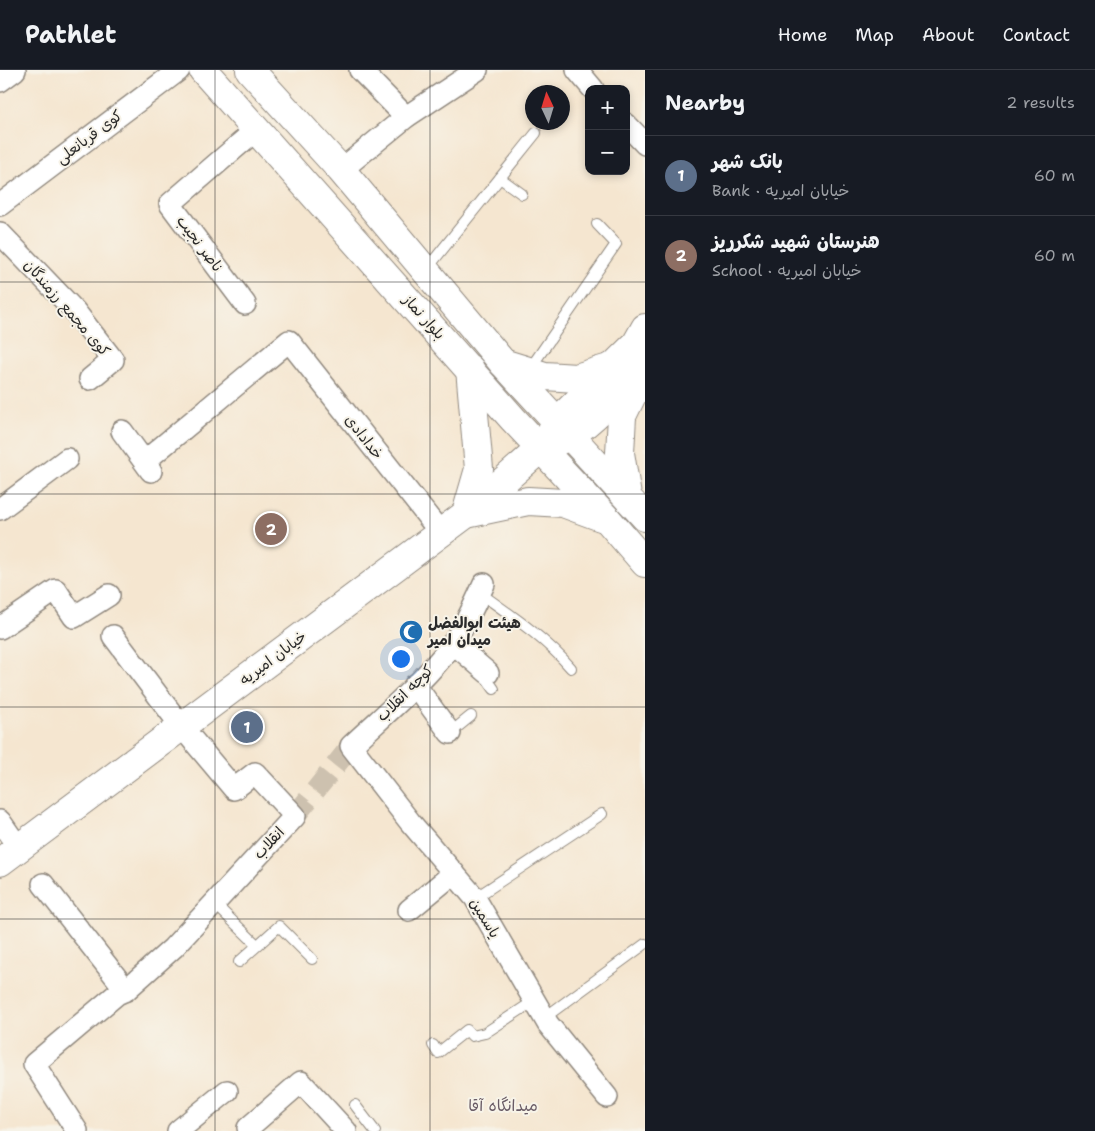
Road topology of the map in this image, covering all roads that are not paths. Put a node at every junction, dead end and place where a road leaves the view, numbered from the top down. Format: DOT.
graph roads {
  1 [pos="15,70"];
  2 [pos="179,70"];
  3 [pos="203,70"];
  4 [pos="250,70"];
  5 [pos="360,70"];
  6 [pos="477,70"];
  7 [pos="578,70"];
  8 [pos="0,81"];
  9 [pos="590,85"];
  10 [pos="406,116"];
  11 [pos="630,128"];
  12 [pos="257,129"];
  13 [pos="536,132"];
  14 [pos="645,144"];
  15 [pos="340,170"];
  16 [pos="500,178"];
  17 [pos="522,194"];
  18 [pos="0,205"];
  19 [pos="598,224"];
  20 [pos="0,233"];
  21 [pos="426,271"];
  22 [pos="245,304"];
  23 [pos="645,328"];
  24 [pos="645,360"];
  25 [pos="503,363"];
  26 [pos="612,367"];
  27 [pos="645,368"];
  28 [pos="470,369"];
  29 [pos="529,371"];
  30 [pos="90,379"];
  31 [pos="563,430"];
  32 [pos="122,431"];
  33 [pos="541,448"];
  34 [pos="68,459"];
  35 [pos="628,496"];
  36 [pos="0,509"];
  37 [pos="466,514"];
  38 [pos="645,516"];
  39 [pos="607,519"];
  40 [pos="440,532"];
  41 [pos="645,563"];
  42 [pos="482,588"];
  43 [pos="109,595"];
  44 [pos="0,628"];
  45 [pos="113,636"];
  46 [pos="453,642"];
  47 [pos="571,668"];
  48 [pos="491,681"];
  49 [pos="416,685"];
  50 [pos="471,716"];
  51 [pos="181,726"];
  52 [pos="450,733"];
  53 [pos="351,746"];
  54 [pos="602,814"];
  55 [pos="0,821"];
  56 [pos="9,854"];
  57 [pos="454,873"];
  58 [pos="43,884"];
  59 [pos="475,898"];
  60 [pos="214,903"];
  61 [pos="409,910"];
  62 [pos="645,944"];
  63 [pos="257,945"];
  64 [pos="312,960"];
  65 [pos="239,962"];
  66 [pos="126,990"];
  67 [pos="539,1010"];
  68 [pos="433,1045"];
  69 [pos="227,1092"];
  70 [pos="608,1097"];
  71 [pos="355,1105"];
  72 [pos="248,1128"];
  73 [pos="77,1131"];
  74 [pos="178,1131"];
  75 [pos="346,1131"];
  76 [pos="375,1131"];
  1 -- 8 [label="street"];
  2 -- 18 [label="street, کوی قربانعلی"];
  3 -- 12 [label="main road, بلوار نماز"];
  4 -- 15 [label="main road, بلوار نماز"];
  5 -- 10 [label="street"];
  6 -- 10 [label="street"];
  7 -- 9 [label="street"];
  10 -- 15 [label="street"];
  11 -- 14 [label="street"];
  12 -- 22 [label="street, ناصر نجیب"];
  12 -- 28 [label="main road, بلوار نماز"];
  13 -- 16 [label="lane"];
  15 -- 21 [label="main road, بلوار نماز"];
  16 -- 17 [label="lane"];
  16 -- 21 [label="lane"];
  19 -- 29 [label="lane"];
  20 -- 30 [label="street, کوی مجمع رزمندگان"];
  21 -- 25 [label="main road, بلوار نماز"];
  23 -- 26 [label="main road"];
  24 -- 31 [label="main road"];
  25 -- 29 [label="main road"];
  25 -- 31 [label="main road, بلوار نماز"];
  26 -- 29 [label="main road"];
  26 -- 31 [label="main road"];
  27 -- 35 [label="main road"];
  28 -- 33 [label="main road, بلوار نماز"];
  28 -- 37 [label="main road"];
  31 -- 33 [label="main road"];
  31 -- 35 [label="main road, بلوار نماز"];
  32 -- 40 [label="street, خدادادی"];
  33 -- 37 [label="main road, خیابان امیریه"];
  33 -- 39 [label="main road, بلوار نماز"];
  34 -- 36 [label="street"];
  35 -- 38 [label="main road, بلوار نماز"];
  37 -- 39 [label="main road"];
  37 -- 40 [label="main road, خیابان امیریه"];
  39 -- 41 [label="main road, بلوار نماز"];
  40 -- 51 [label="main road, خیابان امیریه"];
  42 -- 46 [label="street, کوچه انقلاب"];
  42 -- 47 [label="lane"];
  43 -- 44 [label="street"];
  45 -- 51 [label="street"];
  46 -- 48 [label="street"];
  46 -- 49 [label="street, کوچه انقلاب"];
  49 -- 52 [label="street"];
  49 -- 53 [label="street, کوچه انقلاب"];
  50 -- 52 [label="lane"];
  51 -- 56 [label="main road, خیابان امیریه"];
  51 -- 60 [label="street, انقلاب"];
  53 -- 57 [label="street, یاسمین"];
  54 -- 59 [label="lane"];
  55 -- 56 [label="street"];
  57 -- 59 [label="street, یاسمین"];
  57 -- 61 [label="street"];
  58 -- 66 [label="street"];
  59 -- 67 [label="street, یاسمین"];
  60 -- 63 [label="lane"];
  60 -- 66 [label="street, انقلاب"];
  62 -- 67 [label="lane"];
  63 -- 64 [label="lane"];
  63 -- 65 [label="lane"];
  66 -- 73 [label="street, انقلاب"];
  67 -- 68 [label="lane"];
  67 -- 70 [label="street, یاسمین"];
  69 -- 74 [label="street"];
  71 -- 76 [label="lane"];
  72 -- 75 [label="street"];
}
